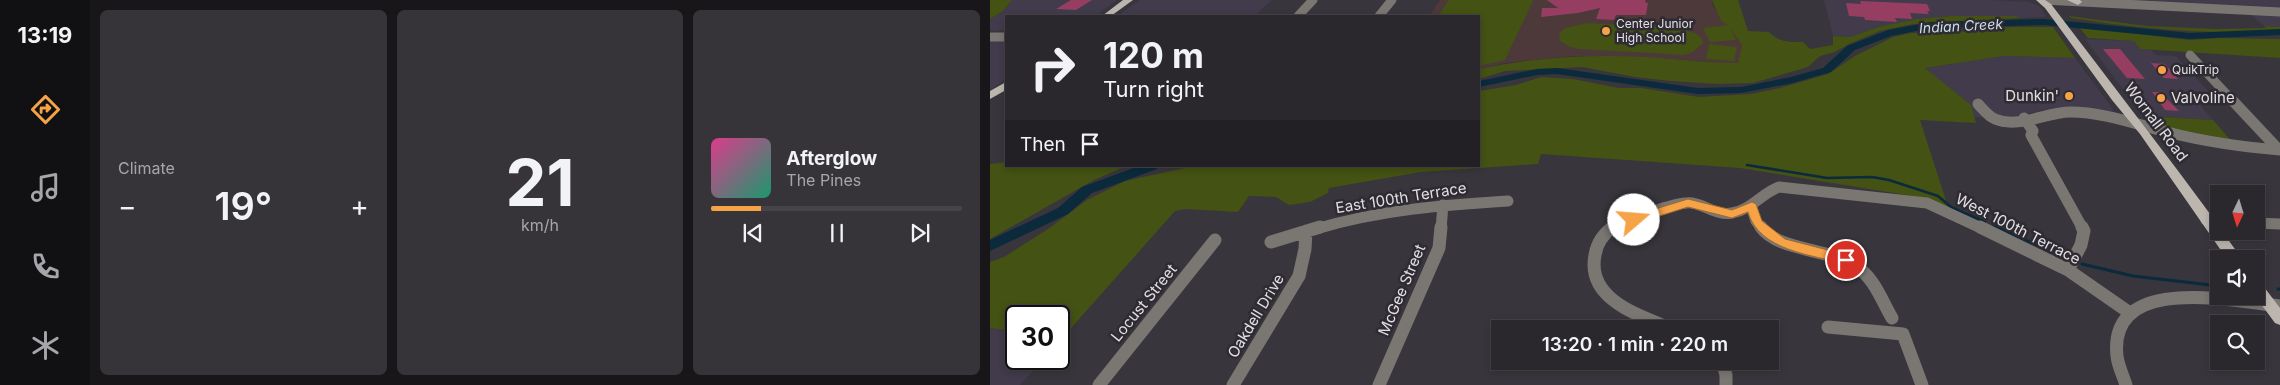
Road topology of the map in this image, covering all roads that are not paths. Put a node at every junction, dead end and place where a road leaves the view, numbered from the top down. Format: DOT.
graph roads {
  1 [pos="1129,0"];
  2 [pos="1313,0"];
  3 [pos="1392,0"];
  4 [pos="2048,1"];
  5 [pos="2074,1"];
  6 [pos="2280,12"];
  7 [pos="1107,15"];
  8 [pos="1299,15"];
  9 [pos="1380,15"];
  10 [pos="990,32"];
  11 [pos="1005,32"];
  12 [pos="990,37"];
  13 [pos="1005,37"];
  14 [pos="2190,55"];
  15 [pos="1005,86"];
  16 [pos="990,96"];
  17 [pos="1978,104"];
  18 [pos="2024,118"];
  19 [pos="2012,120"];
  20 [pos="2138,124"];
  21 [pos="2031,135"];
  22 [pos="2280,150"];
  23 [pos="1508,201"];
  24 [pos="1443,205"];
  25 [pos="1752,206"];
  26 [pos="2210,217"];
  27 [pos="2265,223"];
  28 [pos="2280,224"];
  29 [pos="1306,231"];
  30 [pos="1215,240"];
  31 [pos="1271,242"];
  32 [pos="2068,270"];
  33 [pos="2265,296"];
  34 [pos="2275,306"];
  35 [pos="2130,313"];
  36 [pos="1892,318"];
  37 [pos="2280,319"];
  38 [pos="1650,320"];
  39 [pos="1828,327"];
  40 [pos="1725,370"];
  41 [pos="1099,385"];
  42 [pos="1233,385"];
  43 [pos="1378,385"];
  44 [pos="1726,385"];
  45 [pos="1922,385"];
  46 [pos="2126,385"];
  1 -- 7 [label="main road"];
  2 -- 8 [label="street"];
  3 -- 9 [label="street"];
  4 -- 5 [label="street"];
  4 -- 20 [label="main road, Wornall Road"];
  5 -- 6 [label="street"];
  10 -- 11 [label="street"];
  12 -- 13 [label="street"];
  14 -- 22 [label="street"];
  15 -- 16 [label="main road"];
  17 -- 19 [label="street"];
  18 -- 19 [label="street"];
  18 -- 20 [label="street"];
  18 -- 21 [label="street"];
  19 -- 21 [label="street"];
  20 -- 22 [label="street"];
  20 -- 26 [label="main road, Wornall Road"];
  21 -- 32 [label="street"];
  23 -- 24 [label="street, East 100th Terrace"];
  24 -- 29 [label="street, East 100th Terrace"];
  24 -- 43 [label="street, McGee Street"];
  25 -- 32 [label="street, West 100th Terrace"];
  25 -- 36 [label="street"];
  25 -- 38 [label="street"];
  27 -- 28 [label="street"];
  29 -- 31 [label="street, East 100th Terrace"];
  29 -- 42 [label="street, Oakdell Drive"];
  30 -- 41 [label="street, Locust Street"];
  32 -- 35 [label="street, West 100th Terrace"];
  33 -- 34 [label="main road"];
  34 -- 35 [label="street"];
  34 -- 37 [label="main road"];
  35 -- 46 [label="street"];
  39 -- 45 [label="street"];
  40 -- 44 [label="street"];
}
